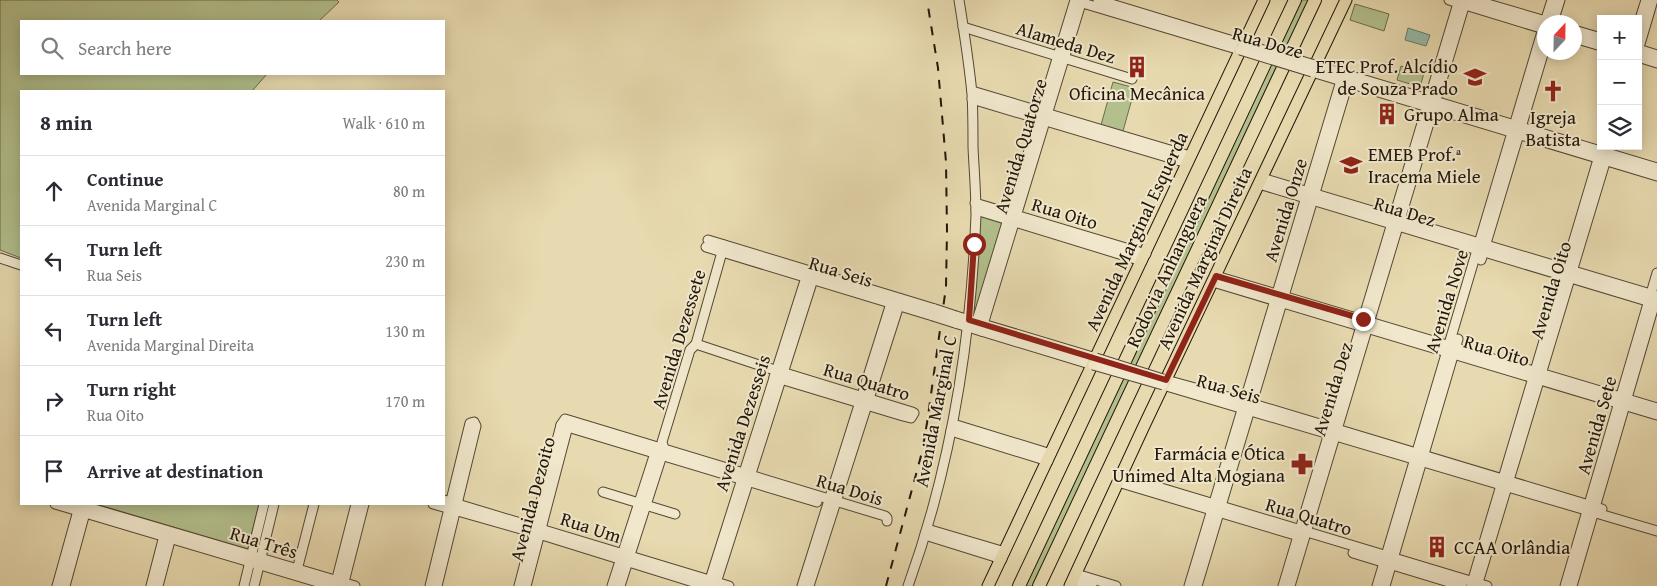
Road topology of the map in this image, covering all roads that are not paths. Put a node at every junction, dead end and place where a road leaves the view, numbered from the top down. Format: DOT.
graph roads {
  1 [pos="959,0"];
  2 [pos="1098,0"];
  3 [pos="1264,0"];
  4 [pos="1295,0"];
  5 [pos="1314,0"];
  6 [pos="1346,0"];
  7 [pos="1449,0"];
  8 [pos="1474,0"];
  9 [pos="1552,0"];
  10 [pos="1560,0"];
  11 [pos="1646,0"];
  12 [pos="1654,0"];
  13 [pos="1076,1"];
  14 [pos="1462,2"];
  15 [pos="1548,15"];
  16 [pos="1552,15"];
  17 [pos="1641,15"];
  18 [pos="1537,22"];
  19 [pos="1537,23"];
  20 [pos="963,27"];
  21 [pos="1582,32"];
  22 [pos="1597,37"];
  23 [pos="1642,38"];
  24 [pos="1582,40"];
  25 [pos="1597,45"];
  26 [pos="1242,47"];
  27 [pos="1642,51"];
  28 [pos="1657,55"];
  29 [pos="1061,58"];
  30 [pos="1642,58"];
  31 [pos="1537,59"];
  32 [pos="1541,60"];
  33 [pos="1657,63"];
  34 [pos="1314,68"];
  35 [pos="1346,78"];
  36 [pos="1132,79"];
  37 [pos="972,95"];
  38 [pos="1432,104"];
  39 [pos="1043,116"];
  40 [pos="1518,130"];
  41 [pos="1604,153"];
  42 [pos="1189,160"];
  43 [pos="1657,168"];
  44 [pos="1657,176"];
  45 [pos="1260,181"];
  46 [pos="1311,196"];
  47 [pos="976,207"];
  48 [pos="1012,217"];
  49 [pos="1397,222"];
  50 [pos="707,243"];
  51 [pos="1482,247"];
  52 [pos="726,249"];
  53 [pos="1144,257"];
  54 [pos="0,258"];
  55 [pos="20,265"];
  56 [pos="1657,272"];
  57 [pos="1568,273"];
  58 [pos="810,275"];
  59 [pos="1214,279"];
  60 [pos="1279,297"];
  61 [pos="1654,299"];
  62 [pos="896,301"];
  63 [pos="1366,323"];
  64 [pos="975,325"];
  65 [pos="696,344"];
  66 [pos="1451,349"];
  67 [pos="1094,362"];
  68 [pos="778,375"];
  69 [pos="1537,375"];
  70 [pos="1165,382"];
  71 [pos="864,401"];
  72 [pos="1623,401"];
  73 [pos="1246,406"];
  74 [pos="1657,408"];
  75 [pos="904,413"];
  76 [pos="1657,415"];
  77 [pos="565,423"];
  78 [pos="952,427"];
  79 [pos="1333,432"];
  80 [pos="660,449"];
  81 [pos="1049,458"];
  82 [pos="1418,458"];
  83 [pos="745,477"];
  84 [pos="1120,479"];
  85 [pos="1504,483"];
  86 [pos="603,492"];
  87 [pos="832,503"];
  88 [pos="642,504"];
  89 [pos="62,505"];
  90 [pos="264,505"];
  91 [pos="274,505"];
  92 [pos="314,505"];
  93 [pos="356,505"];
  94 [pos="364,505"];
  95 [pos="451,505"];
  96 [pos="81,508"];
  97 [pos="1216,508"];
  98 [pos="1592,509"];
  99 [pos="675,514"];
  100 [pos="1657,525"];
  101 [pos="537,530"];
  102 [pos="1657,531"];
  103 [pos="926,532"];
  104 [pos="168,534"];
  105 [pos="1302,534"];
  106 [pos="1003,555"];
  107 [pos="251,558"];
  108 [pos="625,558"];
  109 [pos="1389,560"];
  110 [pos="261,562"];
  111 [pos="296,572"];
  112 [pos="1073,580"];
  113 [pos="338,584"];
  114 [pos="711,584"];
  115 [pos="1477,585"];
  116 [pos="57,586"];
  117 [pos="65,586"];
  118 [pos="150,586"];
  119 [pos="158,586"];
  120 [pos="244,586"];
  121 [pos="254,586"];
  122 [pos="355,586"];
  123 [pos="430,586"];
  124 [pos="437,586"];
  125 [pos="519,586"];
  126 [pos="526,586"];
  127 [pos="612,586"];
  128 [pos="620,586"];
  129 [pos="729,586"];
  130 [pos="802,586"];
  131 [pos="809,586"];
  132 [pos="908,586"];
  133 [pos="988,586"];
  134 [pos="1019,586"];
  135 [pos="1039,586"];
  136 [pos="1092,586"];
  137 [pos="1116,586"];
  138 [pos="1189,586"];
  139 [pos="1196,586"];
  140 [pos="1283,586"];
  141 [pos="1290,586"];
  142 [pos="1377,586"];
  143 [pos="1384,586"];
  144 [pos="1462,586"];
  145 [pos="1565,586"];
  146 [pos="1572,586"];
  1 -- 20 [label="street, Avenida Marginal C"];
  2 -- 26 [label="street, Rua Doze"];
  3 -- 26 [label="main road, Avenida Marginal Esquerda"];
  4 -- 134 [label="highway, Rodovia Anhanguera"];
  5 -- 135 [label="highway, Rodovia Anhanguera"];
  6 -- 34 [label="main road, Avenida Marginal Direita"];
  7 -- 14 [label="street"];
  8 -- 18 [label="street"];
  9 -- 15 [label="street, Avenida Nove"];
  10 -- 16 [label="street, Avenida Nove"];
  11 -- 17 [label="street"];
  12 -- 23 [label="street"];
  13 -- 26 [label="street, Rua Doze"];
  13 -- 29 [label="street, Avenida Quatorze"];
  14 -- 19 [label="street"];
  14 -- 38 [label="street, Avenida Dez"];
  20 -- 29 [label="street, Alameda Dez"];
  20 -- 37 [label="street, Avenida Marginal C"];
  21 -- 22 [label="street"];
  24 -- 25 [label="street"];
  26 -- 34 [label="street, Rua Doze, bridge"];
  26 -- 42 [label="main road, Avenida Marginal Esquerda"];
  27 -- 28 [label="street"];
  29 -- 36 [label="street, Alameda Dez"];
  29 -- 39 [label="street, Avenida Quatorze"];
  30 -- 33 [label="street"];
  31 -- 40 [label="street, Avenida Nove"];
  32 -- 40 [label="street, Avenida Nove"];
  34 -- 35 [label="street, Rua Doze"];
  34 -- 45 [label="main road, Avenida Marginal Direita"];
  35 -- 38 [label="street, Rua Doze"];
  35 -- 46 [label="street, Avenida Onze"];
  37 -- 39 [label="street"];
  37 -- 47 [label="street, Avenida Marginal C"];
  38 -- 40 [label="street, Rua Doze"];
  38 -- 49 [label="street, Avenida Dez"];
  39 -- 42 [label="street"];
  39 -- 48 [label="street, Avenida Quatorze"];
  40 -- 41 [label="street, Rua Doze"];
  40 -- 51 [label="street, Avenida Nove"];
  41 -- 43 [label="street, Rua Doze"];
  41 -- 44 [label="street, Rua Doze"];
  41 -- 57 [label="street, Avenida Oito"];
  42 -- 53 [label="main road, Avenida Marginal Esquerda"];
  45 -- 46 [label="street, Rua Dez"];
  45 -- 59 [label="main road, Avenida Marginal Direita"];
  46 -- 49 [label="street, Rua Dez"];
  46 -- 60 [label="street, Avenida Onze"];
  47 -- 48 [label="street, Rua Oito"];
  47 -- 64 [label="street, Avenida Marginal C"];
  48 -- 53 [label="street, Rua Oito"];
  48 -- 64 [label="street, Avenida Quatorze"];
  49 -- 51 [label="street, Rua Dez"];
  49 -- 63 [label="street, Avenida Dez"];
  50 -- 52 [label="street, Rua Seis"];
  51 -- 57 [label="street, Rua Dez"];
  51 -- 66 [label="street, Avenida Nove"];
  52 -- 58 [label="street, Rua Seis"];
  52 -- 65 [label="street, Avenida Dezessete"];
  53 -- 67 [label="main road, Avenida Marginal Esquerda"];
  54 -- 55 [label="street"];
  56 -- 61 [label="street, Avenida Sete"];
  57 -- 61 [label="street, Rua Dez"];
  57 -- 69 [label="street, Avenida Oito"];
  58 -- 62 [label="street, Rua Seis"];
  58 -- 68 [label="street, Avenida Dezesseis"];
  59 -- 60 [label="street, Rua Oito"];
  59 -- 70 [label="main road, Avenida Marginal Direita"];
  60 -- 63 [label="street, Rua Oito"];
  60 -- 73 [label="street, Avenida Onze"];
  61 -- 72 [label="street, Avenida Sete"];
  62 -- 64 [label="street, Rua Seis, bridge"];
  62 -- 71 [label="street"];
  63 -- 66 [label="street, Rua Oito"];
  63 -- 79 [label="street, Avenida Dez"];
  64 -- 67 [label="street, Rua Seis"];
  64 -- 78 [label="street, Avenida Marginal C"];
  65 -- 68 [label="street, Rua Quatro"];
  65 -- 80 [label="street, Avenida Dezessete"];
  66 -- 69 [label="street, Rua Oito"];
  66 -- 82 [label="street, Avenida Nove"];
  67 -- 70 [label="street, Rua Seis, bridge"];
  67 -- 81 [label="main road, Avenida Marginal Esquerda"];
  68 -- 71 [label="street, Rua Quatro"];
  68 -- 83 [label="street, Avenida Dezesseis"];
  69 -- 72 [label="street, Rua Oito"];
  69 -- 85 [label="street, Avenida Oito"];
  70 -- 73 [label="street, Rua Seis"];
  70 -- 84 [label="main road, Avenida Marginal Direita"];
  71 -- 75 [label="street, Rua Quatro"];
  71 -- 87 [label="street"];
  72 -- 74 [label="street, Rua Oito"];
  72 -- 76 [label="street, Rua Oito"];
  72 -- 98 [label="street, Avenida Sete"];
  73 -- 79 [label="street, Rua Seis"];
  73 -- 97 [label="street, Avenida Onze"];
  77 -- 80 [label="street, Rua Dois"];
  77 -- 101 [label="street, Avenida Dezoito"];
  78 -- 81 [label="street"];
  78 -- 103 [label="street, Avenida Marginal C"];
  79 -- 82 [label="street, Rua Seis"];
  79 -- 105 [label="street, Avenida Dez"];
  80 -- 83 [label="street, Rua Dois"];
  80 -- 88 [label="street, Avenida Dezessete"];
  81 -- 106 [label="main road, Avenida Marginal Esquerda"];
  82 -- 85 [label="street, Rua Seis"];
  82 -- 109 [label="street, Avenida Nove"];
  83 -- 87 [label="street, Rua Dois"];
  83 -- 114 [label="street, Avenida Dezesseis"];
  84 -- 97 [label="street, Rua Quatro"];
  84 -- 112 [label="main road, Avenida Marginal Direita"];
  85 -- 98 [label="street, Rua Seis"];
  85 -- 115 [label="street, Avenida Oito"];
  86 -- 88 [label="street"];
  87 -- 87 [label="street, Rua Dois"];
  87 -- 130 [label="street"];
  87 -- 131 [label="street"];
  88 -- 99 [label="street"];
  88 -- 108 [label="street, Avenida Dezessete"];
  89 -- 96 [label="street, Rua Três"];
  90 -- 107 [label="street"];
  91 -- 110 [label="street"];
  92 -- 111 [label="street"];
  93 -- 113 [label="street"];
  94 -- 113 [label="street"];
  95 -- 95 [label="street"];
  95 -- 101 [label="street, Rua Um"];
  95 -- 123 [label="street"];
  95 -- 124 [label="street"];
  96 -- 104 [label="street, Rua Três"];
  96 -- 116 [label="street"];
  96 -- 117 [label="street"];
  97 -- 105 [label="street, Rua Quatro"];
  97 -- 138 [label="street, Avenida Onze"];
  97 -- 139 [label="street, Avenida Onze"];
  98 -- 100 [label="street, Rua Seis"];
  98 -- 102 [label="street, Rua Seis"];
  98 -- 145 [label="street, Avenida Sete"];
  98 -- 146 [label="street, Avenida Sete"];
  101 -- 108 [label="street, Rua Um"];
  101 -- 125 [label="street, Avenida Dezoito"];
  101 -- 126 [label="street, Avenida Dezoito"];
  103 -- 106 [label="street"];
  103 -- 132 [label="street, Avenida Marginal C"];
  104 -- 107 [label="street, Rua Três"];
  104 -- 118 [label="street"];
  104 -- 119 [label="street"];
  105 -- 109 [label="street, Rua Quatro"];
  105 -- 140 [label="street, Avenida Dez"];
  105 -- 141 [label="street, Avenida Dez"];
  106 -- 133 [label="main road, Avenida Marginal Esquerda"];
  107 -- 110 [label="street, Rua Três"];
  107 -- 120 [label="street"];
  108 -- 114 [label="street, Rua Um"];
  108 -- 127 [label="street, Avenida Dezessete"];
  108 -- 128 [label="street, Avenida Dezessete"];
  109 -- 115 [label="street, Rua Quatro"];
  109 -- 142 [label="street, Avenida Nove"];
  109 -- 143 [label="street, Avenida Nove"];
  109 -- 144 [label="street, Rua Quatro"];
  110 -- 111 [label="street, Rua Três"];
  110 -- 121 [label="street"];
  111 -- 113 [label="street, Rua Três"];
  112 -- 136 [label="street"];
  112 -- 137 [label="street"];
  113 -- 122 [label="street, Rua Três"];
  114 -- 129 [label="street, Rua Um"];
}
